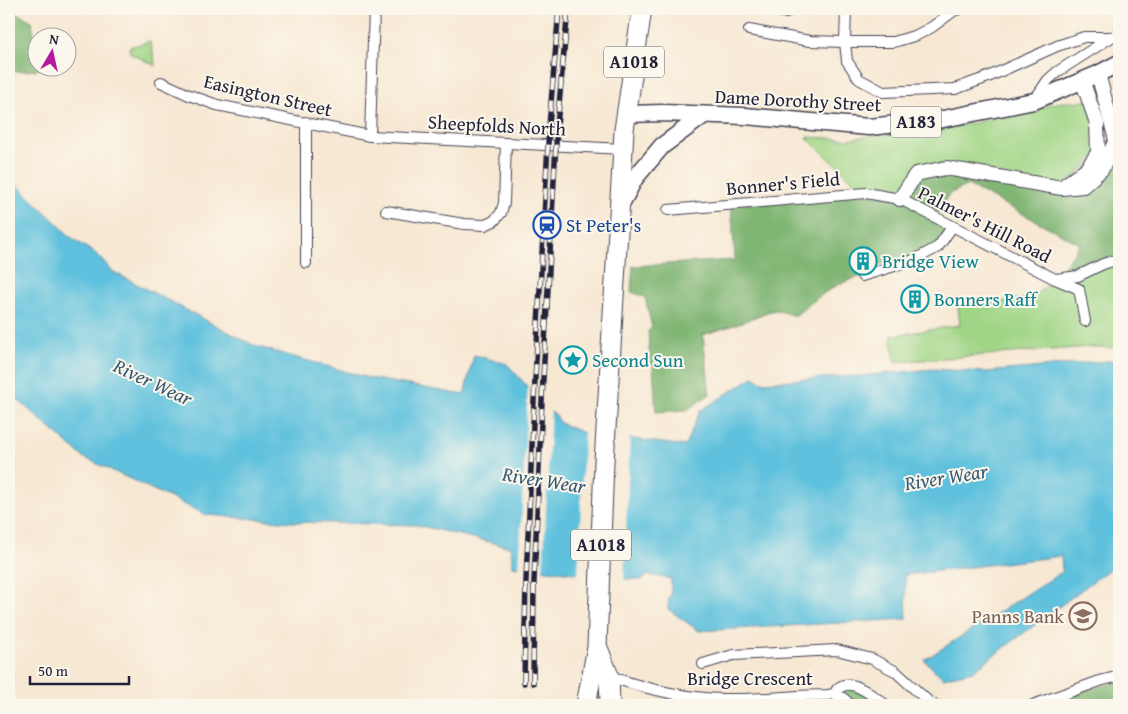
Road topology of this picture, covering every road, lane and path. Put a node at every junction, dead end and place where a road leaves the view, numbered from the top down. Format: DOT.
graph roads {
  1 [pos="374,9"];
  2 [pos="642,9"];
  3 [pos="767,9"];
  4 [pos="787,9"];
  5 [pos="846,9"];
  6 [pos="960,9"];
  7 [pos="749,30"];
  8 [pos="1115,35"];
  9 [pos="845,42"];
  10 [pos="1119,63"];
  11 [pos="1090,77"];
  12 [pos="161,82"];
  13 [pos="1034,101"];
  14 [pos="627,114"];
  15 [pos="704,115"];
  16 [pos="306,122"];
  17 [pos="370,136"];
  18 [pos="1117,140"];
  19 [pos="506,143"];
  20 [pos="623,149"];
  21 [pos="1062,188"];
  22 [pos="900,199"];
  23 [pos="619,208"];
  24 [pos="668,210"];
  25 [pos="386,211"];
  26 [pos="952,227"];
  27 [pos="1119,258"];
  28 [pos="306,263"];
  29 [pos="862,276"];
  30 [pos="1054,279"];
  31 [pos="1085,321"];
  32 [pos="598,638"];
  33 [pos="703,664"];
  34 [pos="1119,676"];
  35 [pos="834,694"];
  36 [pos="611,695"];
  37 [pos="586,705"];
  38 [pos="851,705"];
  39 [pos="886,705"];
  40 [pos="935,705"];
  41 [pos="1034,705"];
  1 -- 17 [label="street"];
  2 -- 14 [label="highway, A1018"];
  3 -- 4 [label="street"];
  5 -- 9 [label="street"];
  6 -- 9 [label="street"];
  7 -- 9 [label="street"];
  8 -- 9 [label="street"];
  8 -- 13 [label="street"];
  10 -- 11 [label="main road, Dame Dorothy Street / A183"];
  11 -- 13 [label="main road, Dame Dorothy Street / A183"];
  11 -- 18 [label="street"];
  11 -- 21 [label="street"];
  12 -- 16 [label="street, Easington Street"];
  13 -- 15 [label="main road, Dame Dorothy Street / A183"];
  14 -- 15 [label="main road, Dame Dorothy Street / A183"];
  14 -- 20 [label="highway, A1018"];
  15 -- 23 [label="main road, Dame Dorothy Street"];
  16 -- 17 [label="street, Easington Street"];
  16 -- 28 [label="street"];
  17 -- 19 [label="street, Sheepfolds North"];
  18 -- 21 [label="street"];
  19 -- 20 [label="street, Sheepfolds North"];
  19 -- 25 [label="street"];
  20 -- 23 [label="highway, A1018"];
  21 -- 22 [label="street"];
  22 -- 24 [label="street, Bonner's Field"];
  22 -- 26 [label="street, Palmer's Hill Road"];
  23 -- 32 [label="highway, A1018"];
  26 -- 29 [label="street"];
  26 -- 30 [label="street, Palmer's Hill Road"];
  27 -- 30 [label="street"];
  30 -- 31 [label="street, Palmer's Hill Road"];
  32 -- 36 [label="highway, A1018"];
  32 -- 37 [label="highway, A1018"];
  33 -- 40 [label="street"];
  34 -- 41 [label="street"];
  35 -- 36 [label="street, Bridge Crescent"];
  35 -- 38 [label="street"];
  35 -- 39 [label="street, Bridge Crescent"];
}
